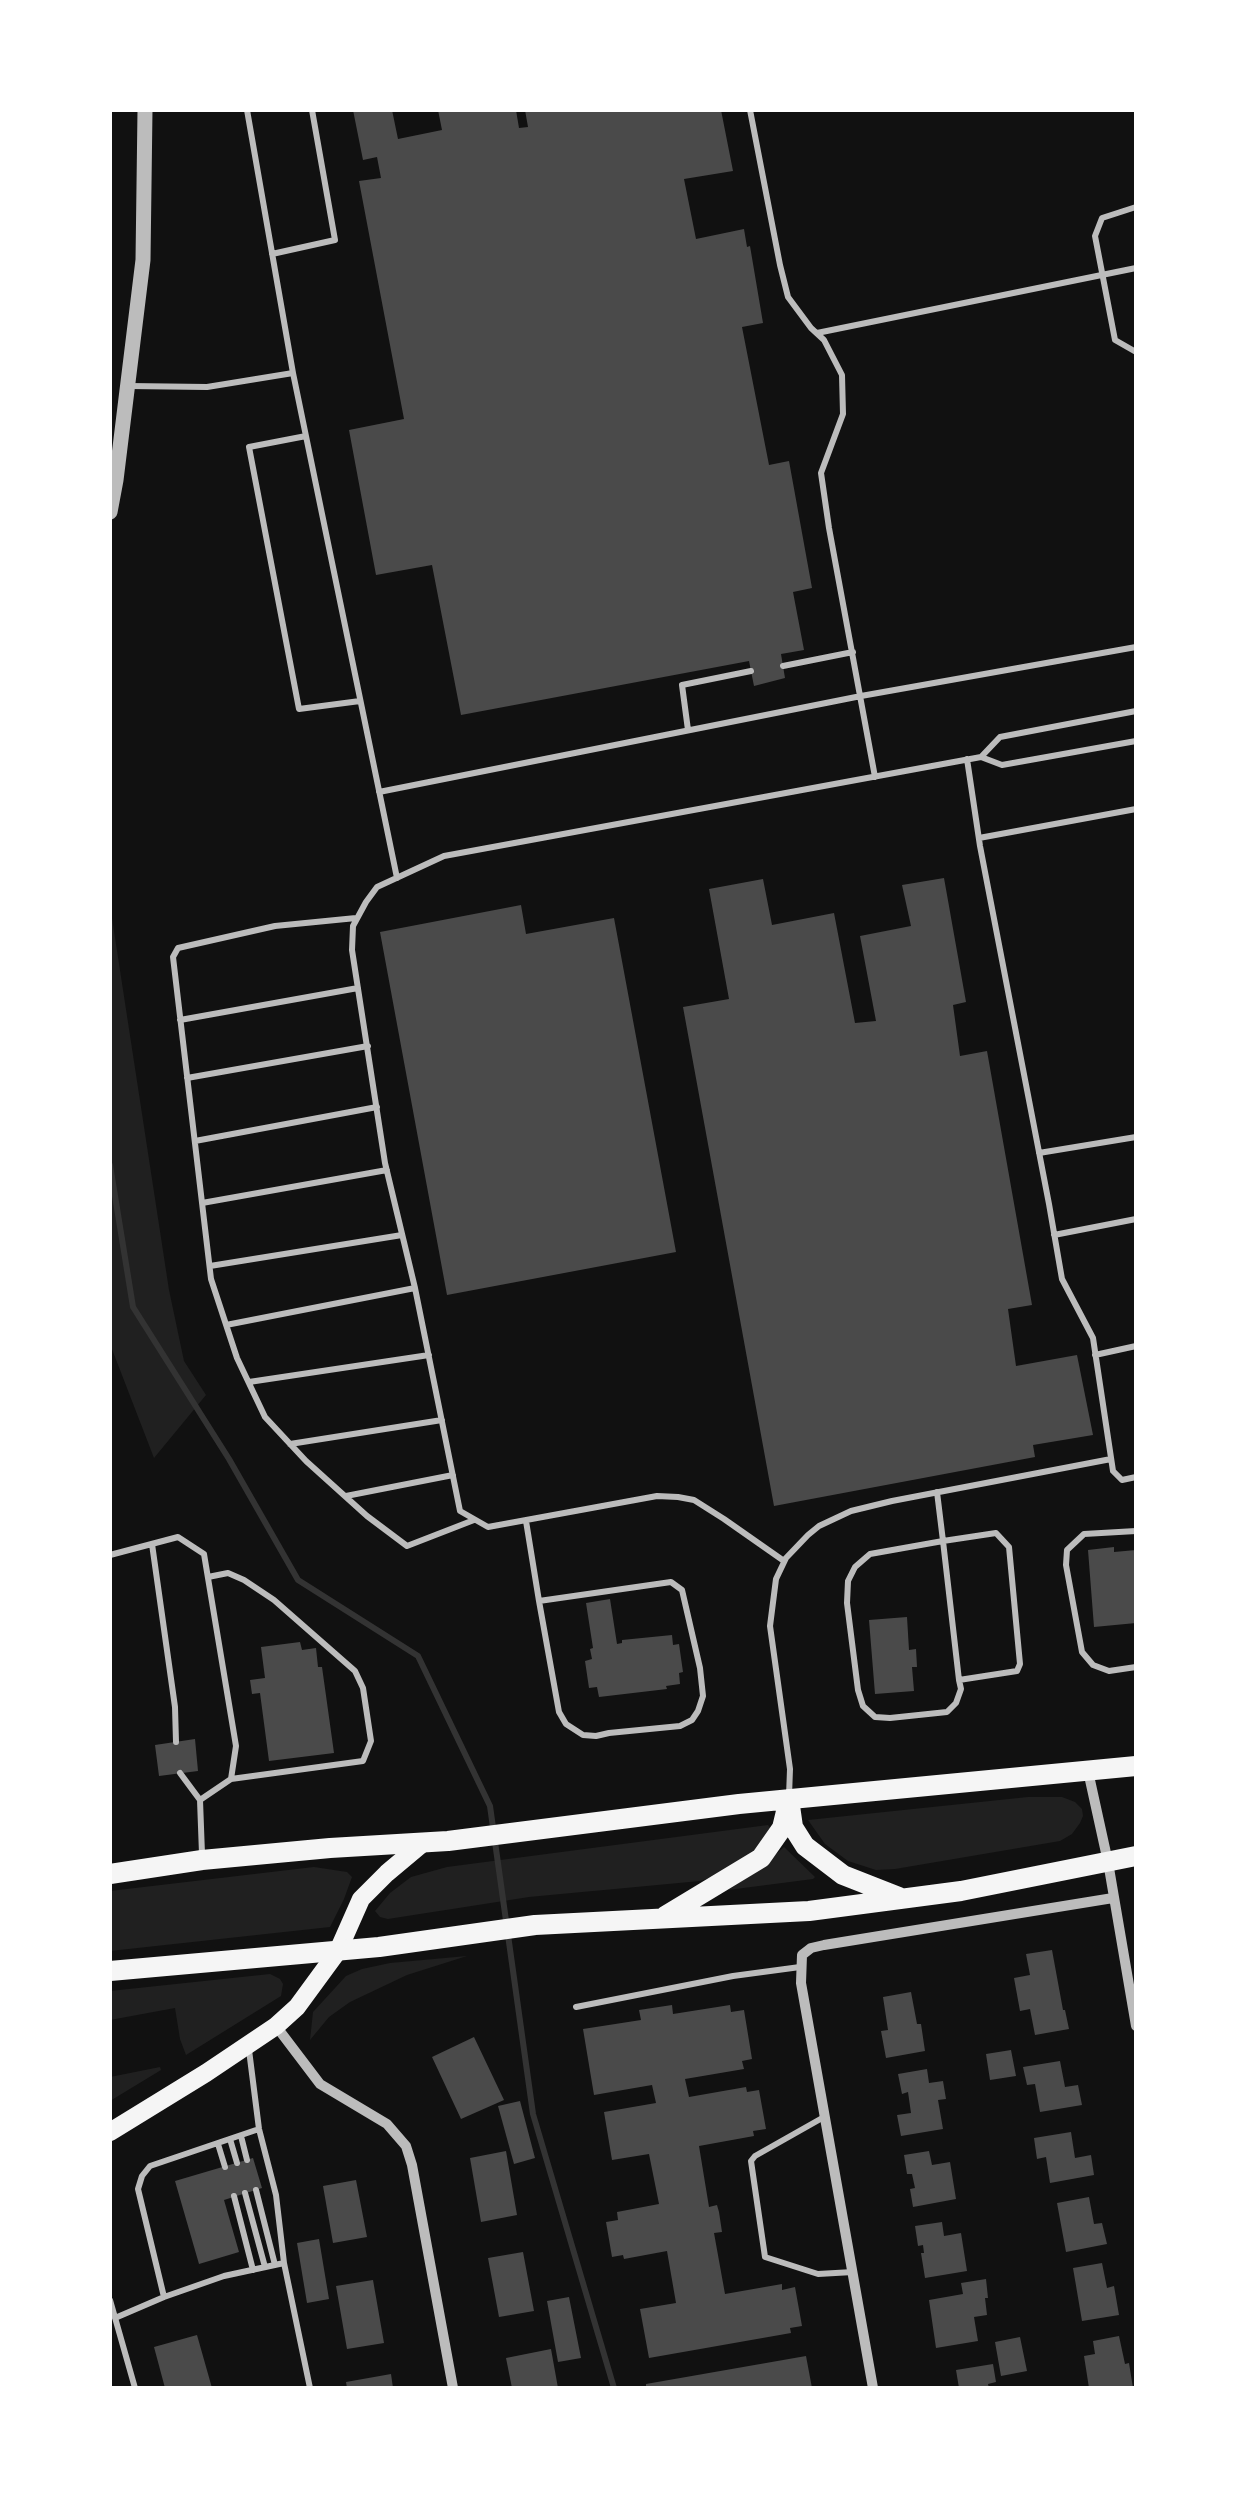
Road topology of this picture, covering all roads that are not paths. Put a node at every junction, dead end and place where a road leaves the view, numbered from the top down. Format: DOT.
graph roads {
  1 [pos="145,110"];
  2 [pos="246,110"];
  3 [pos="312,110"];
  4 [pos="750,110"];
  5 [pos="1136,207"];
  6 [pos="272,254"];
  7 [pos="1136,268"];
  8 [pos="1102,274"];
  9 [pos="816,333"];
  10 [pos="1136,352"];
  11 [pos="293,373"];
  12 [pos="128,386"];
  13 [pos="306,436"];
  14 [pos="110,512"];
  15 [pos="1136,647"];
  16 [pos="853,652"];
  17 [pos="783,666"];
  18 [pos="752,671"];
  19 [pos="860,696"];
  20 [pos="360,701"];
  21 [pos="1136,711"];
  22 [pos="688,730"];
  23 [pos="1136,741"];
  24 [pos="981,757"];
  25 [pos="966,760"];
  26 [pos="876,777"];
  27 [pos="379,792"];
  28 [pos="1136,810"];
  29 [pos="979,838"];
  30 [pos="397,878"];
  31 [pos="357,918"];
  32 [pos="358,988"];
  33 [pos="180,1020"];
  34 [pos="368,1046"];
  35 [pos="187,1078"];
  36 [pos="377,1106"];
  37 [pos="1136,1137"];
  38 [pos="195,1141"];
  39 [pos="1040,1154"];
  40 [pos="387,1170"];
  41 [pos="202,1203"];
  42 [pos="1136,1219"];
  43 [pos="402,1234"];
  44 [pos="1054,1235"];
  45 [pos="210,1266"];
  46 [pos="415,1288"];
  47 [pos="226,1324"];
  48 [pos="1136,1346"];
  49 [pos="429,1354"];
  50 [pos="1095,1355"];
  51 [pos="249,1382"];
  52 [pos="442,1420"];
  53 [pos="290,1444"];
  54 [pos="1111,1460"];
  55 [pos="452,1475"];
  56 [pos="1136,1478"];
  57 [pos="937,1492"];
  58 [pos="346,1496"];
  59 [pos="475,1520"];
  60 [pos="526,1521"];
  61 [pos="1136,1531"];
  62 [pos="943,1540"];
  63 [pos="152,1544"];
  64 [pos="110,1555"];
  65 [pos="784,1561"];
  66 [pos="208,1577"];
  67 [pos="540,1600"];
  68 [pos="1136,1667"];
  69 [pos="960,1680"];
  70 [pos="176,1742"];
  71 [pos="1136,1766"];
  72 [pos="1088,1771"];
  73 [pos="180,1773"];
  74 [pos="231,1779"];
  75 [pos="200,1800"];
  76 [pos="789,1800"];
  77 [pos="424,1842"];
  78 [pos="1136,1856"];
  79 [pos="202,1860"];
  80 [pos="1108,1862"];
  81 [pos="110,1874"];
  82 [pos="1113,1898"];
  83 [pos="904,1899"];
  84 [pos="660,1919"];
  85 [pos="338,1951"];
  86 [pos="800,1967"];
  87 [pos="110,1971"];
  88 [pos="576,2007"];
  89 [pos="276,2026"];
  90 [pos="1136,2026"];
  91 [pos="248,2044"];
  92 [pos="824,2117"];
  93 [pos="258,2130"];
  94 [pos="110,2132"];
  95 [pos="240,2136"];
  96 [pos="230,2139"];
  97 [pos="218,2143"];
  98 [pos="247,2160"];
  99 [pos="236,2163"];
  100 [pos="224,2166"];
  101 [pos="256,2190"];
  102 [pos="245,2193"];
  103 [pos="234,2196"];
  104 [pos="280,2264"];
  105 [pos="265,2267"];
  106 [pos="253,2270"];
  107 [pos="852,2272"];
  108 [pos="164,2297"];
  109 [pos="110,2300"];
  110 [pos="115,2318"];
  111 [pos="135,2388"];
  112 [pos="310,2388"];
  113 [pos="453,2388"];
  114 [pos="873,2388"];
  1 -- 12 [label="street"];
  2 -- 6 [label="lane"];
  3 -- 6 [label="lane"];
  4 -- 9 [label="lane"];
  5 -- 8 [label="lane"];
  6 -- 11 [label="lane"];
  7 -- 8 [label="lane"];
  8 -- 9 [label="lane"];
  8 -- 10 [label="lane"];
  9 -- 16 [label="lane"];
  11 -- 12 [label="lane"];
  11 -- 13 [label="lane"];
  12 -- 14 [label="street"];
  13 -- 20 [label="lane"];
  13 -- 20 [label="lane"];
  15 -- 19 [label="lane"];
  16 -- 17 [label="lane"];
  16 -- 19 [label="lane"];
  18 -- 22 [label="lane"];
  19 -- 22 [label="lane"];
  19 -- 26 [label="lane"];
  20 -- 27 [label="lane"];
  21 -- 24 [label="lane"];
  22 -- 27 [label="lane"];
  23 -- 24 [label="lane"];
  24 -- 25 [label="lane"];
  25 -- 26 [label="lane"];
  25 -- 29 [label="lane"];
  26 -- 30 [label="lane"];
  27 -- 30 [label="lane"];
  28 -- 29 [label="lane"];
  29 -- 39 [label="lane"];
  30 -- 31 [label="lane"];
  31 -- 32 [label="lane"];
  31 -- 33 [label="lane"];
  32 -- 33 [label="lane"];
  32 -- 34 [label="lane"];
  33 -- 35 [label="lane"];
  34 -- 35 [label="lane"];
  34 -- 36 [label="lane"];
  35 -- 38 [label="lane"];
  36 -- 38 [label="lane"];
  36 -- 40 [label="lane"];
  37 -- 39 [label="lane"];
  38 -- 41 [label="lane"];
  39 -- 44 [label="lane"];
  40 -- 41 [label="lane"];
  40 -- 43 [label="lane"];
  41 -- 45 [label="lane"];
  42 -- 44 [label="lane"];
  43 -- 45 [label="lane"];
  43 -- 46 [label="lane"];
  44 -- 50 [label="lane"];
  45 -- 47 [label="lane"];
  46 -- 47 [label="lane"];
  46 -- 49 [label="lane"];
  47 -- 51 [label="lane"];
  48 -- 50 [label="lane"];
  49 -- 51 [label="lane"];
  49 -- 52 [label="lane"];
  50 -- 54 [label="lane"];
  51 -- 53 [label="lane"];
  52 -- 53 [label="lane"];
  52 -- 55 [label="lane"];
  53 -- 58 [label="lane"];
  54 -- 56 [label="lane"];
  54 -- 57 [label="lane"];
  55 -- 58 [label="lane"];
  55 -- 59 [label="lane"];
  57 -- 62 [label="lane"];
  57 -- 65 [label="lane"];
  58 -- 59 [label="lane"];
  59 -- 60 [label="lane"];
  60 -- 65 [label="lane"];
  60 -- 67 [label="lane"];
  61 -- 68 [label="lane"];
  62 -- 69 [label="lane"];
  62 -- 69 [label="lane"];
  62 -- 69 [label="lane"];
  63 -- 64 [label="lane"];
  63 -- 66 [label="lane"];
  63 -- 70 [label="lane"];
  65 -- 76 [label="lane"];
  66 -- 74 [label="lane"];
  66 -- 74 [label="lane"];
  67 -- 67 [label="lane"];
  71 -- 72 [label="main road"];
  72 -- 76 [label="main road"];
  72 -- 80 [label="street"];
  73 -- 75 [label="lane"];
  74 -- 75 [label="lane"];
  75 -- 79 [label="lane"];
  76 -- 77 [label="main road"];
  76 -- 83 [label="main road"];
  76 -- 84 [label="main road"];
  77 -- 79 [label="main road"];
  77 -- 85 [label="main road"];
  78 -- 80 [label="main road"];
  79 -- 81 [label="main road"];
  80 -- 82 [label="street"];
  80 -- 83 [label="main road"];
  82 -- 86 [label="street"];
  82 -- 90 [label="street"];
  83 -- 84 [label="main road"];
  84 -- 85 [label="main road"];
  85 -- 87 [label="main road"];
  85 -- 89 [label="main road"];
  86 -- 88 [label="lane"];
  86 -- 92 [label="street"];
  89 -- 91 [label="main road"];
  89 -- 113 [label="street"];
  91 -- 93 [label="lane"];
  91 -- 94 [label="main road"];
  92 -- 107 [label="street"];
  92 -- 107 [label="lane"];
  93 -- 95 [label="lane"];
  93 -- 104 [label="lane"];
  95 -- 96 [label="lane"];
  95 -- 98 [label="lane"];
  96 -- 97 [label="lane"];
  96 -- 99 [label="lane"];
  97 -- 100 [label="lane"];
  97 -- 108 [label="lane"];
  101 -- 104 [label="lane"];
  102 -- 105 [label="lane"];
  103 -- 106 [label="lane"];
  104 -- 105 [label="lane"];
  104 -- 112 [label="lane"];
  105 -- 106 [label="lane"];
  106 -- 108 [label="lane"];
  107 -- 114 [label="street"];
  108 -- 110 [label="lane"];
  109 -- 110 [label="lane"];
  110 -- 111 [label="lane"];
}
